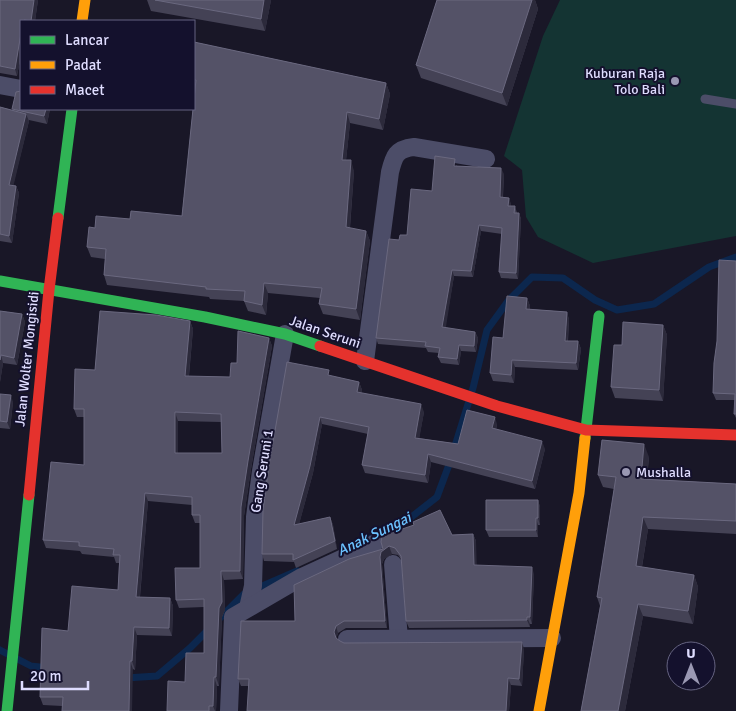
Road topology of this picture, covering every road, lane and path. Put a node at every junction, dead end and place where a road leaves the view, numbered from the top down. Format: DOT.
graph roads {
  1 [pos="85,0"];
  2 [pos="82,20"];
  3 [pos="0,85"];
  4 [pos="20,89"];
  5 [pos="705,99"];
  6 [pos="736,104"];
  7 [pos="72,110"];
  8 [pos="486,159"];
  9 [pos="0,281"];
  10 [pos="49,290"];
  11 [pos="599,316"];
  12 [pos="285,334"];
  13 [pos="365,361"];
  14 [pos="586,430"];
  15 [pos="736,435"];
  16 [pos="374,544"];
  17 [pos="393,564"];
  18 [pos="248,608"];
  19 [pos="552,638"];
  20 [pos="347,639"];
  21 [pos="399,639"];
  22 [pos="7,711"];
  23 [pos="228,711"];
  24 [pos="539,711"];
  1 -- 2 [label="street"];
  3 -- 4 [label="street"];
  5 -- 6 [label="lane"];
  7 -- 10 [label="street, Jalan Wolter Mongisidi"];
  8 -- 13 [label="street"];
  9 -- 10 [label="street, Jalan Seruni"];
  10 -- 12 [label="street, Jalan Seruni"];
  10 -- 22 [label="street, Jalan Wolter Mongisidi"];
  11 -- 14 [label="street"];
  12 -- 13 [label="street, Jalan Seruni"];
  12 -- 18 [label="street, Gang Seruni 1"];
  13 -- 14 [label="street, Jalan Seruni"];
  14 -- 15 [label="street, Jalan Seruni"];
  14 -- 19 [label="street"];
  16 -- 18 [label="street"];
  17 -- 21 [label="street"];
  18 -- 23 [label="street"];
  19 -- 21 [label="street"];
  19 -- 24 [label="street"];
  20 -- 21 [label="street"];
}
